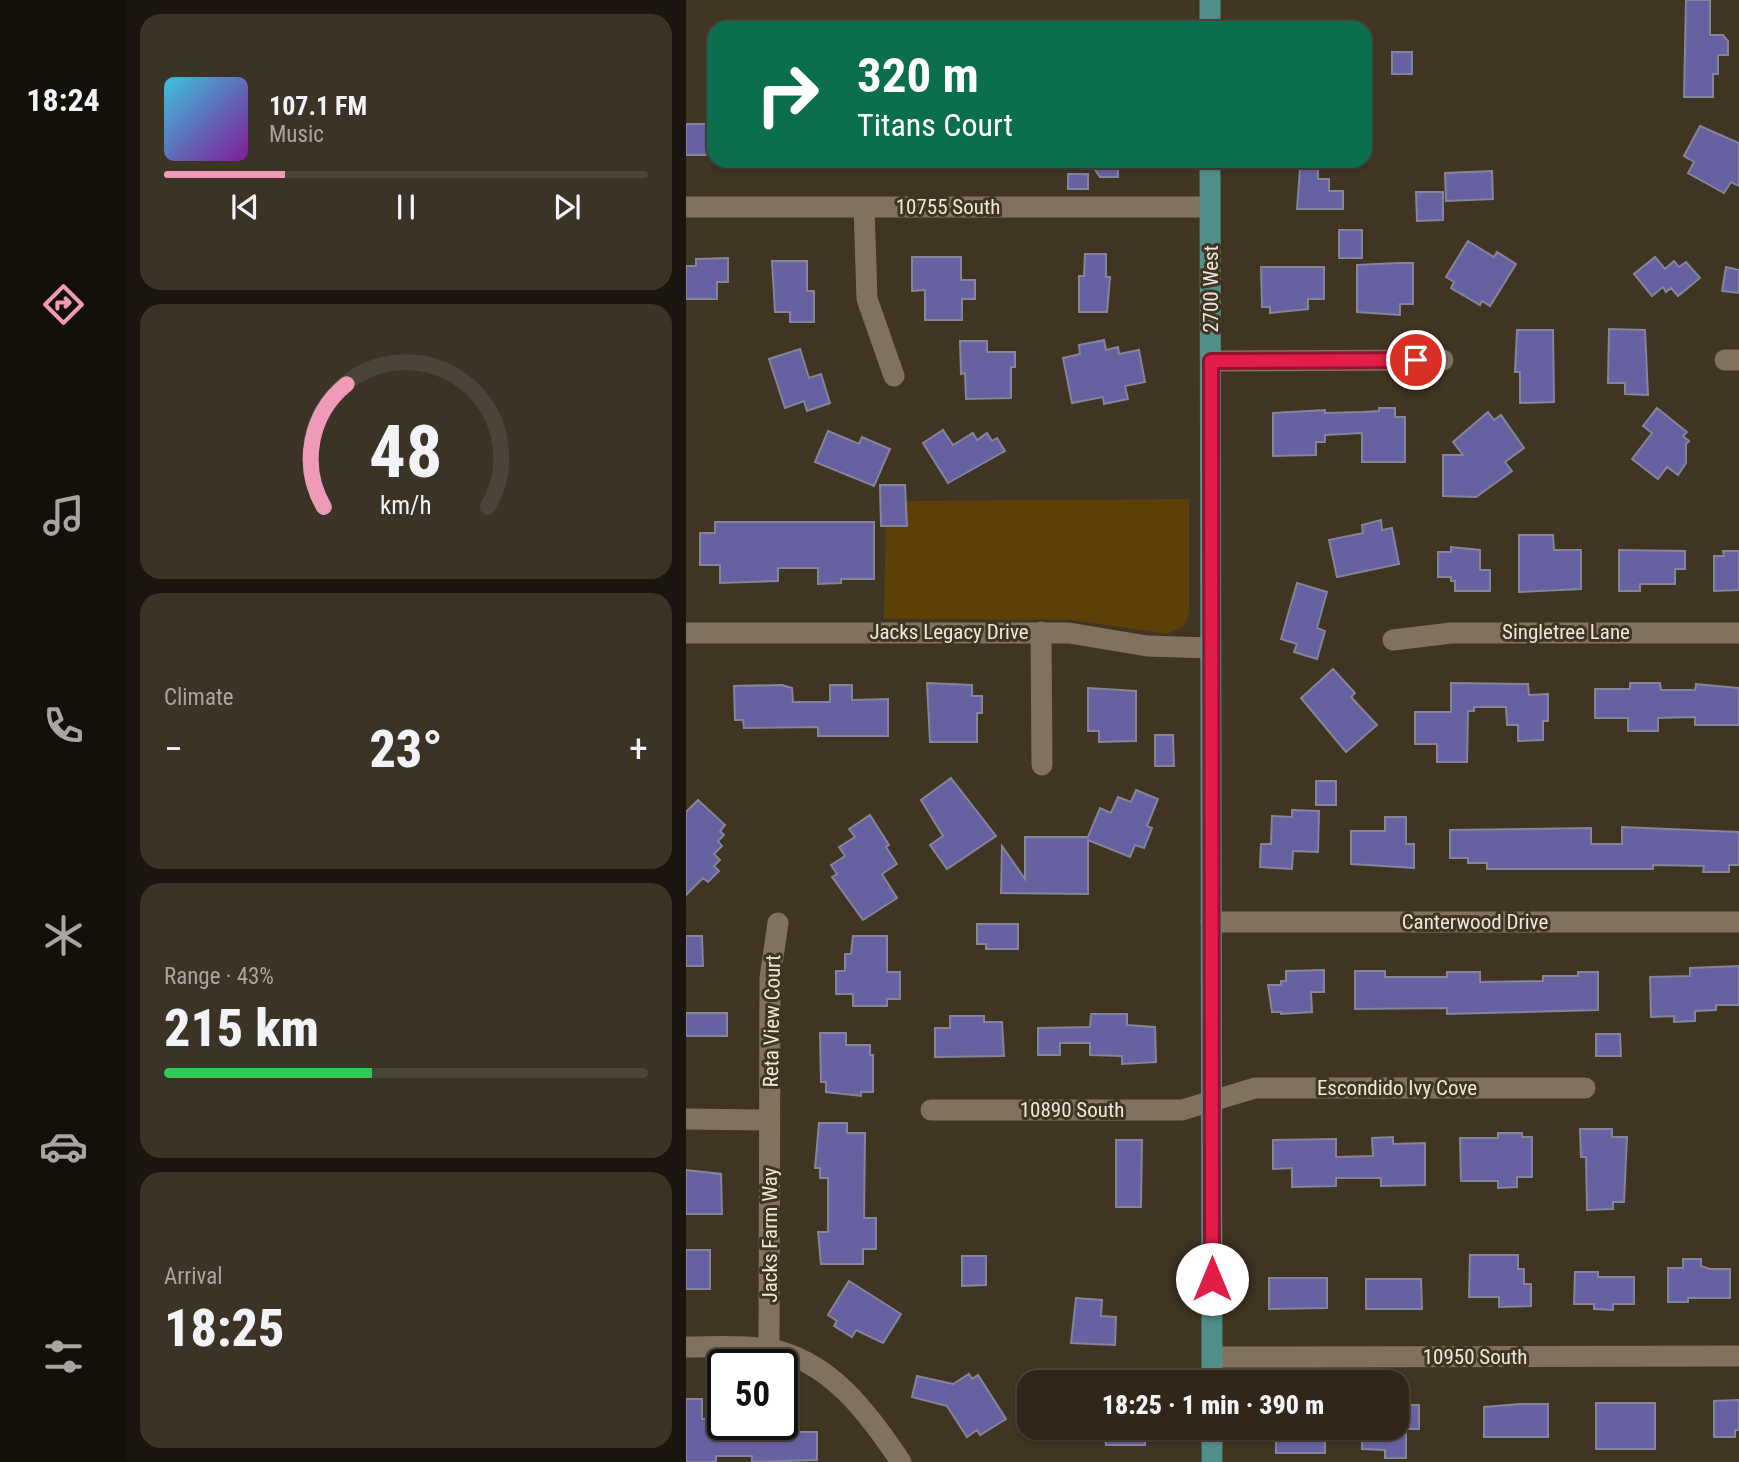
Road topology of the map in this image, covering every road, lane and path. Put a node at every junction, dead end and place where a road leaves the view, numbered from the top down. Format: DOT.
graph roads {
  1 [pos="1210,0"];
  2 [pos="1210,21"];
  3 [pos="1210,168"];
  4 [pos="686,207"];
  5 [pos="864,207"];
  6 [pos="1210,207"];
  7 [pos="1443,360"];
  8 [pos="1211,361"];
  9 [pos="894,376"];
  10 [pos="686,632"];
  11 [pos="1041,632"];
  12 [pos="1739,633"];
  13 [pos="1393,640"];
  14 [pos="1211,648"];
  15 [pos="1042,765"];
  16 [pos="1211,922"];
  17 [pos="1739,922"];
  18 [pos="778,923"];
  19 [pos="1585,1088"];
  20 [pos="1211,1100"];
  21 [pos="931,1110"];
  22 [pos="686,1119"];
  23 [pos="770,1120"];
  24 [pos="686,1347"];
  25 [pos="769,1349"];
  26 [pos="1739,1356"];
  27 [pos="1212,1357"];
  28 [pos="798,1360"];
  29 [pos="1212,1370"];
  30 [pos="1212,1440"];
  31 [pos="901,1462"];
  32 [pos="1212,1462"];
  1 -- 2 [label="main road"];
  3 -- 6 [label="main road, 2700 West"];
  4 -- 5 [label="street, 10755 South"];
  5 -- 6 [label="street, 10755 South"];
  5 -- 9 [label="street"];
  6 -- 8 [label="main road, 2700 West"];
  7 -- 8 [label="street"];
  8 -- 14 [label="main road, 2700 West"];
  10 -- 11 [label="street, Jacks Legacy Drive"];
  11 -- 14 [label="street, Jacks Legacy Drive"];
  11 -- 15 [label="street"];
  12 -- 13 [label="street, Singletree Lane"];
  14 -- 16 [label="main road, 2700 West"];
  16 -- 17 [label="street, Canterwood Drive"];
  16 -- 20 [label="main road, 2700 West"];
  18 -- 23 [label="street, Reta View Court"];
  19 -- 20 [label="street, Escondido Ivy Cove"];
  20 -- 21 [label="street, 10890 South"];
  20 -- 27 [label="main road, 2700 West"];
  22 -- 23 [label="street"];
  23 -- 25 [label="street, Jacks Farm Way"];
  24 -- 25 [label="street"];
  26 -- 27 [label="street, 10950 South"];
  27 -- 29 [label="main road, 2700 West"];
  28 -- 31 [label="street"];
  30 -- 32 [label="main road"];
}
